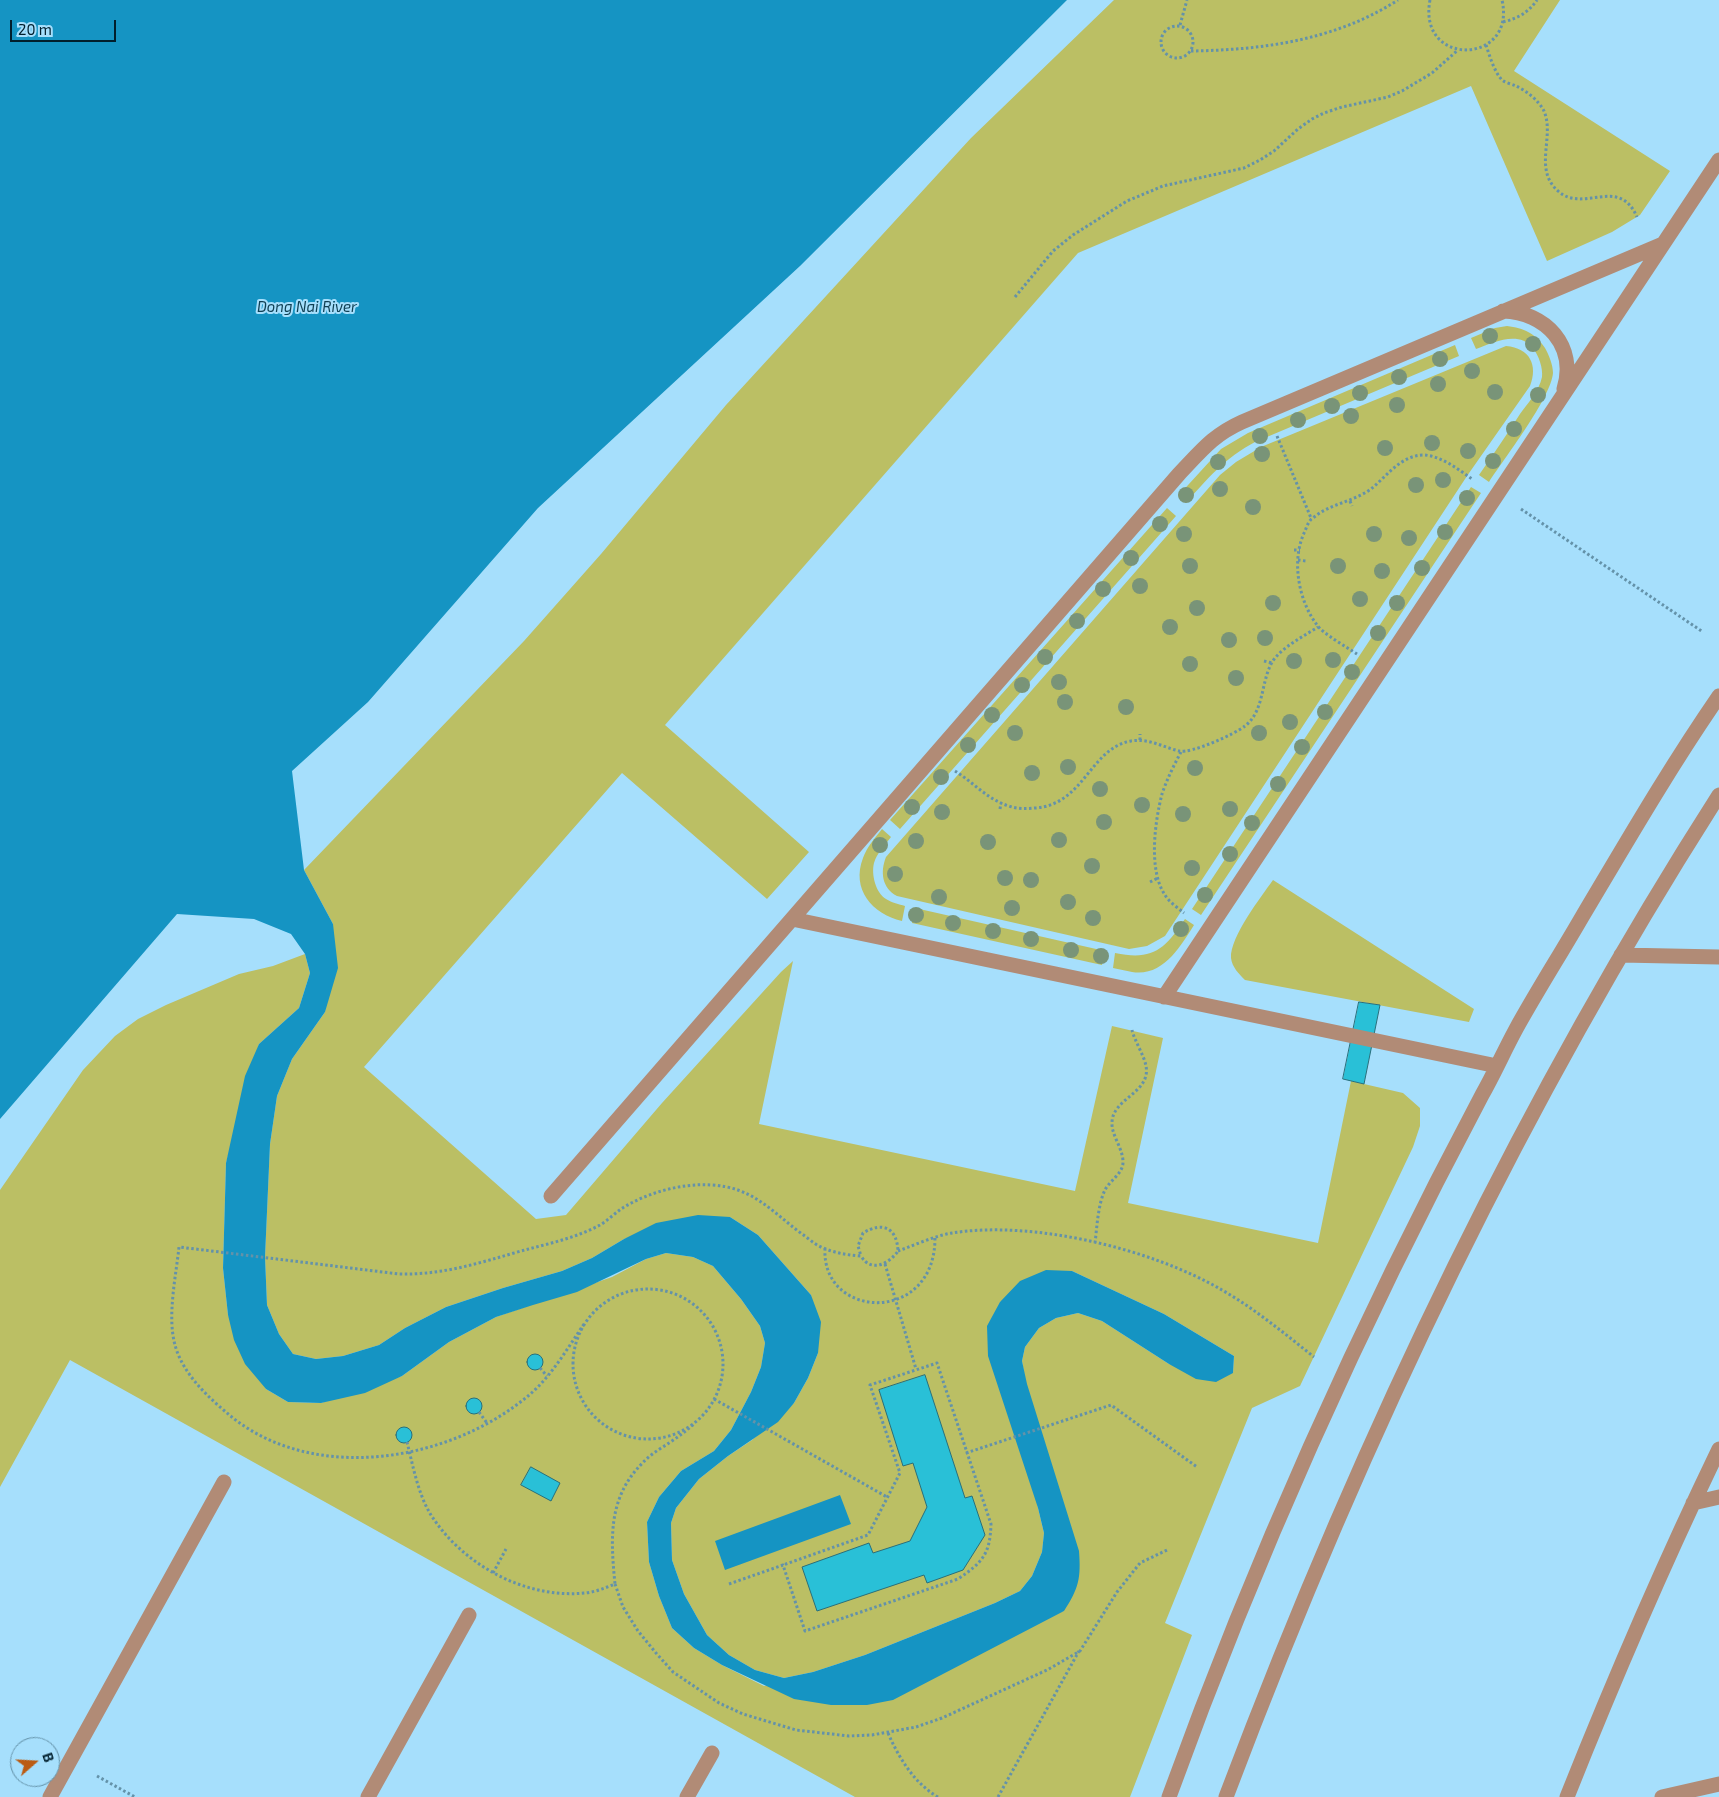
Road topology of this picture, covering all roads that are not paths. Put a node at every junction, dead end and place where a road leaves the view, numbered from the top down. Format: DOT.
graph roads {
  1 [pos="1719,160"];
  2 [pos="1663,244"];
  3 [pos="1502,311"];
  4 [pos="1562,396"];
  5 [pos="1719,696"];
  6 [pos="1719,795"];
  7 [pos="792,919"];
  8 [pos="1621,954"];
  9 [pos="1719,957"];
  10 [pos="1164,997"];
  11 [pos="1497,1066"];
  12 [pos="551,1196"];
  13 [pos="1719,1449"];
  14 [pos="224,1482"];
  15 [pos="1719,1497"];
  16 [pos="1693,1503"];
  17 [pos="468,1615"];
  18 [pos="712,1753"];
  19 [pos="1719,1784"];
  20 [pos="50,1797"];
  21 [pos="368,1797"];
  22 [pos="687,1797"];
  23 [pos="1169,1797"];
  24 [pos="1226,1797"];
  25 [pos="1567,1797"];
  26 [pos="1662,1797"];
  1 -- 2 [label="street"];
  2 -- 3 [label="street"];
  2 -- 4 [label="street"];
  3 -- 4 [label="street"];
  3 -- 7 [label="street"];
  4 -- 10 [label="street"];
  5 -- 11 [label="street"];
  6 -- 8 [label="street"];
  7 -- 10 [label="street"];
  7 -- 12 [label="street"];
  8 -- 9 [label="street"];
  8 -- 24 [label="street"];
  10 -- 11 [label="street"];
  11 -- 23 [label="street"];
  13 -- 16 [label="street"];
  14 -- 20 [label="street"];
  15 -- 16 [label="street"];
  16 -- 25 [label="street"];
  17 -- 21 [label="street"];
  18 -- 22 [label="street"];
  19 -- 26 [label="street"];
}
